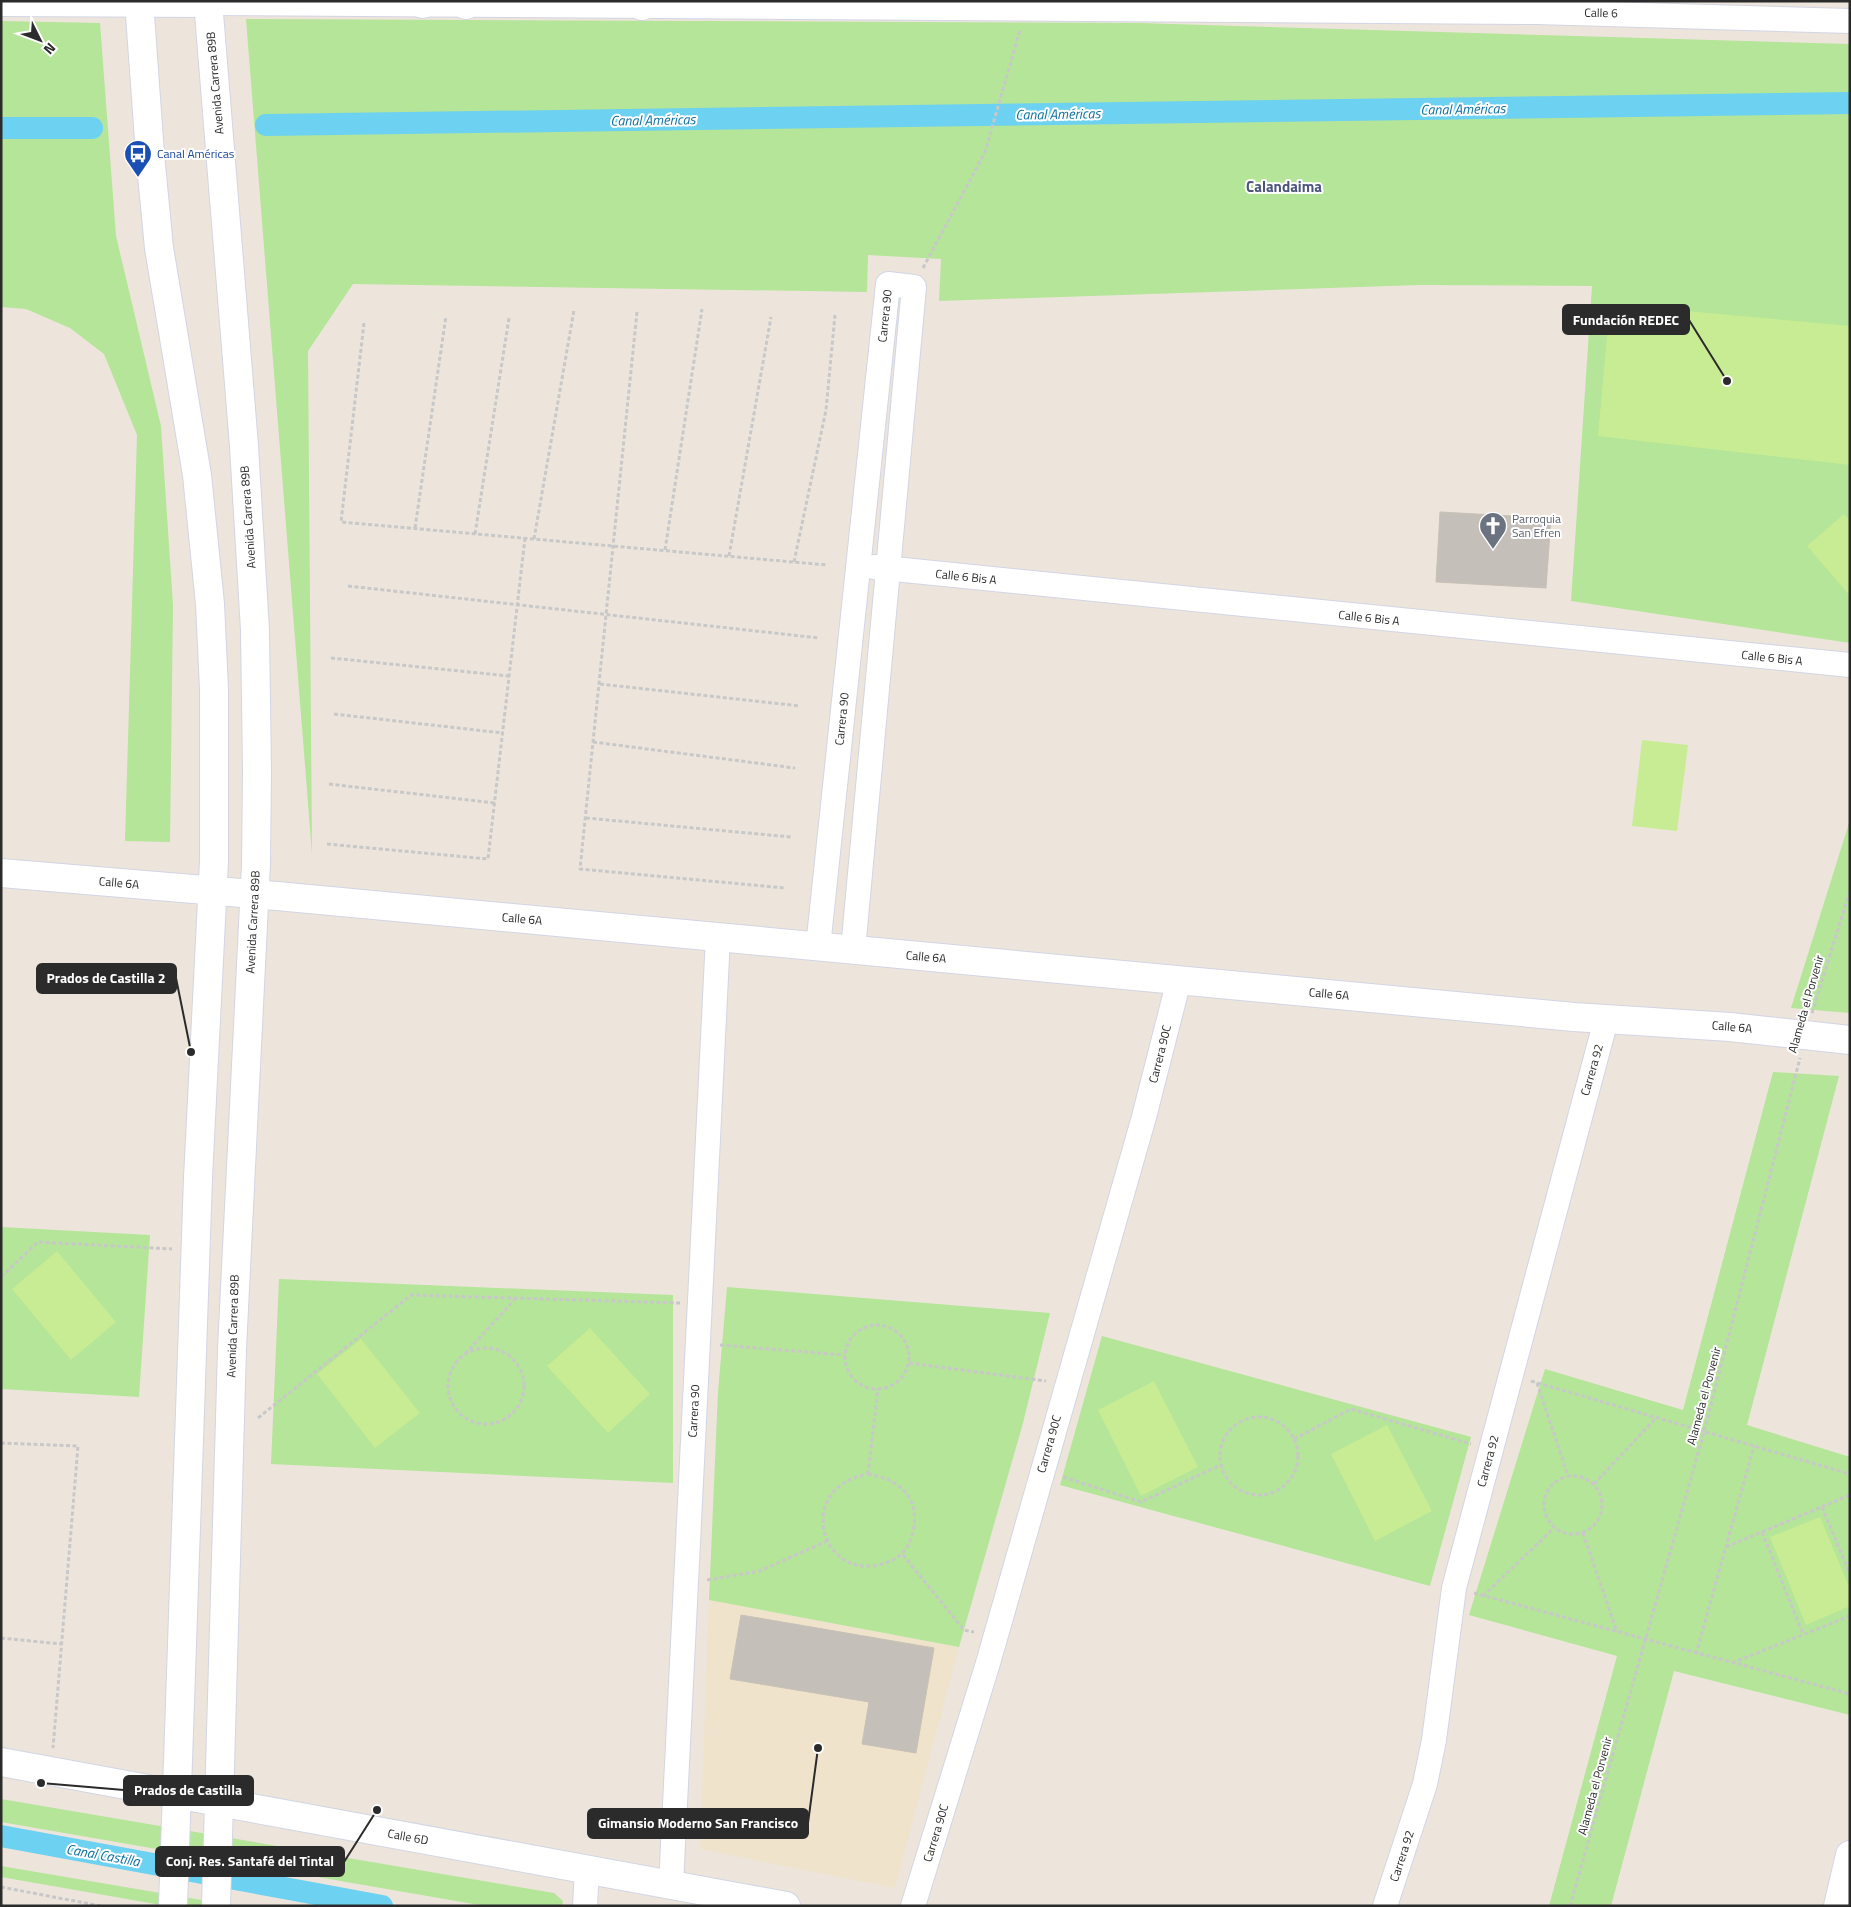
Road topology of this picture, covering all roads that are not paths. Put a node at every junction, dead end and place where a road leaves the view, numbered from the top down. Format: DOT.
graph roads {
  1 [pos="1,2"];
  2 [pos="151,2"];
  3 [pos="208,2"];
  4 [pos="425,3"];
  5 [pos="468,3"];
  6 [pos="639,4"];
  7 [pos="939,4"];
  8 [pos="1538,6"];
  9 [pos="1850,21"];
  10 [pos="859,566"];
  11 [pos="888,569"];
  12 [pos="1850,666"];
  13 [pos="1,873"];
  14 [pos="212,890"];
  15 [pos="255,894"];
  16 [pos="718,937"];
  17 [pos="818,947"];
  18 [pos="853,950"];
  19 [pos="1179,980"];
  20 [pos="1606,1020"];
  21 [pos="1850,1040"];
  22 [pos="1,1762"];
  23 [pos="177,1794"];
  24 [pos="219,1802"];
  25 [pos="1850,1855"];
  26 [pos="587,1869"];
  27 [pos="671,1885"];
  28 [pos="173,1905"];
  29 [pos="216,1906"];
  30 [pos="585,1906"];
  31 [pos="786,1906"];
  32 [pos="913,1906"];
  33 [pos="1386,1906"];
  34 [pos="1838,1906"];
  1 -- 2 [label="main road, Calle 6"];
  2 -- 3 [label="main road, Calle 6"];
  2 -- 14 [label="main road"];
  3 -- 4 [label="street, Calle 6"];
  3 -- 15 [label="main road, Avenida Carrera 89B"];
  4 -- 5 [label="street, Calle 6"];
  5 -- 6 [label="street, Calle 6"];
  6 -- 7 [label="street, Calle 6"];
  7 -- 8 [label="street, Calle 6"];
  8 -- 9 [label="street, Calle 6"];
  10 -- 11 [label="street, Calle 6 Bis A"];
  10 -- 11 [label="street, Carrera 90"];
  10 -- 17 [label="street, Carrera 90"];
  11 -- 12 [label="street, Calle 6 Bis A"];
  11 -- 18 [label="street, Carrera 90"];
  13 -- 14 [label="main road, Calle 6A"];
  14 -- 15 [label="main road, Calle 6A"];
  14 -- 23 [label="main road"];
  15 -- 16 [label="main road, Calle 6A"];
  15 -- 24 [label="main road, Avenida Carrera 89B"];
  16 -- 17 [label="main road, Calle 6A"];
  16 -- 27 [label="street, Carrera 90"];
  17 -- 18 [label="main road, Calle 6A"];
  18 -- 19 [label="main road, Calle 6A"];
  19 -- 20 [label="main road, Calle 6A"];
  19 -- 32 [label="street, Carrera 90C"];
  20 -- 21 [label="main road, Calle 6A"];
  20 -- 33 [label="street, Carrera 92"];
  22 -- 23 [label="main road, Calle 6D"];
  23 -- 24 [label="main road, Calle 6D"];
  23 -- 28 [label="main road"];
  24 -- 26 [label="main road, Calle 6D"];
  24 -- 29 [label="main road, Avenida Carrera 89B"];
  25 -- 34 [label="main road"];
  26 -- 27 [label="main road, Calle 6D"];
  26 -- 30 [label="street"];
  27 -- 31 [label="main road, Calle 6D"];
}
